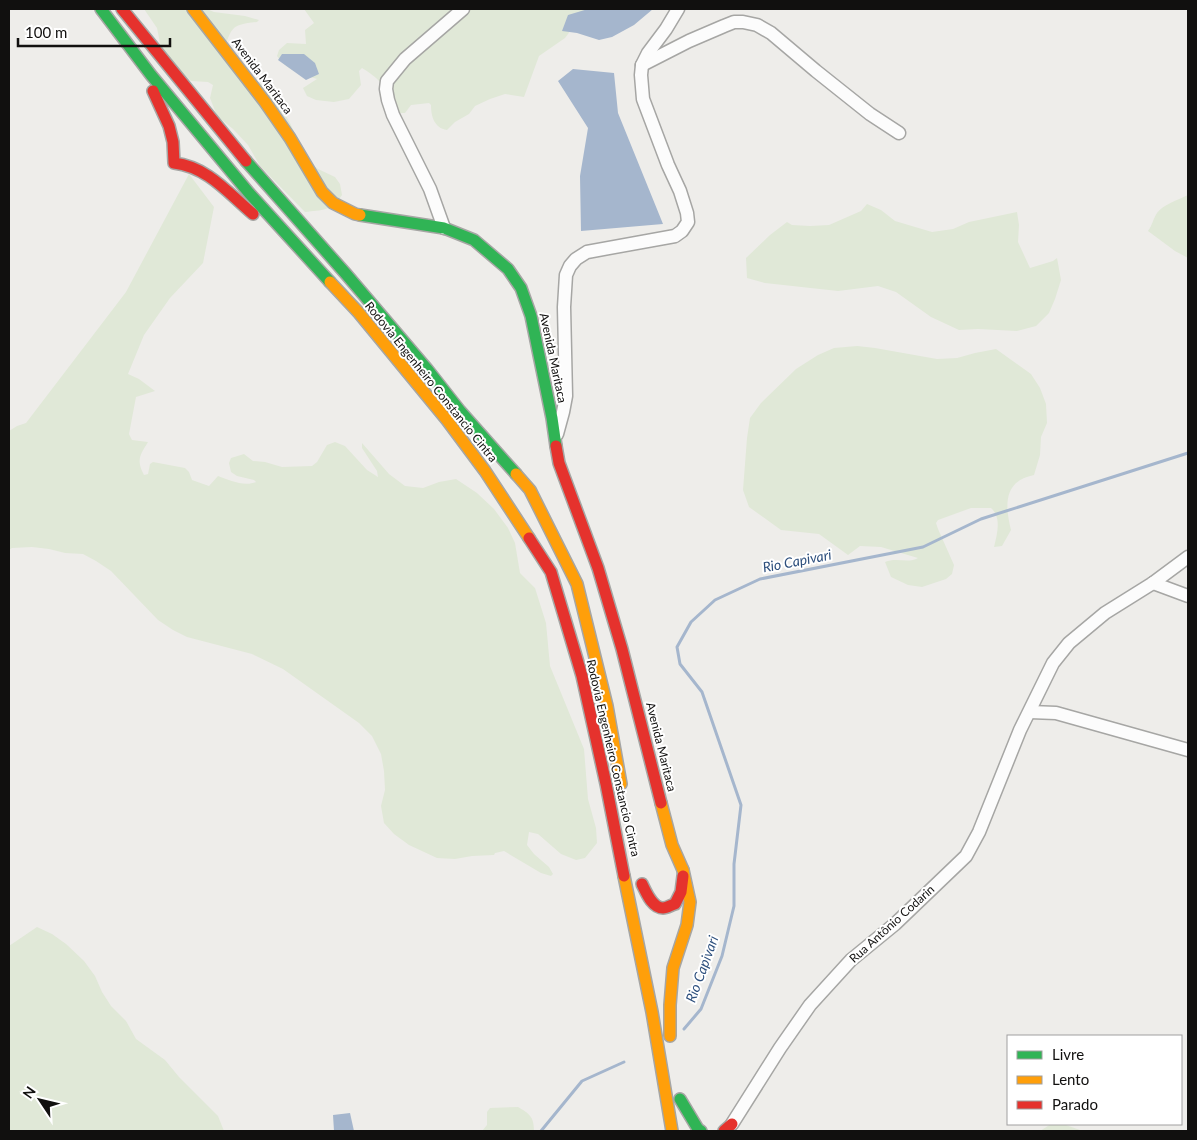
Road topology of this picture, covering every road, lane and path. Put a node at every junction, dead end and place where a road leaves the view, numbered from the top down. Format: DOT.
graph roads {
  1 [pos="102,9"];
  2 [pos="123,9"];
  3 [pos="193,9"];
  4 [pos="463,9"];
  5 [pos="678,9"];
  6 [pos="124,40"];
  7 [pos="642,65"];
  8 [pos="899,133"];
  9 [pos="444,228"];
  10 [pos="298,246"];
  11 [pos="555,439"];
  12 [pos="1188,557"];
  13 [pos="1153,583"];
  14 [pos="1188,596"];
  15 [pos="1030,712"];
  16 [pos="1188,750"];
  17 [pos="624,797"];
  18 [pos="683,870"];
  19 [pos="647,913"];
  20 [pos="661,989"];
  21 [pos="728,1129"];
  22 [pos="672,1131"];
  23 [pos="685,1131"];
  24 [pos="701,1131"];
  1 -- 6 [label="main road, Rodovia Engenheiro Constancio Cintra"];
  2 -- 17 [label="main road, Rodovia Engenheiro Constancio Cintra"];
  3 -- 9 [label="main road, Avenida Maritaca"];
  4 -- 9 [label="street"];
  5 -- 7 [label="street"];
  6 -- 10 [label="main road, Rodovia Engenheiro Constancio Cintra"];
  6 -- 10 [label="main road"];
  7 -- 8 [label="street"];
  7 -- 11 [label="street"];
  9 -- 11 [label="main road, Avenida Maritaca"];
  10 -- 22 [label="main road, Rodovia Engenheiro Constancio Cintra"];
  11 -- 18 [label="main road, Avenida Maritaca"];
  12 -- 13 [label="street, Rua Antônio Codarin"];
  13 -- 14 [label="street"];
  13 -- 15 [label="street, Rua Antônio Codarin"];
  15 -- 16 [label="street"];
  15 -- 21 [label="street, Rua Antônio Codarin"];
  18 -- 19 [label="main road"];
  18 -- 20 [label="main road, Avenida Maritaca"];
  23 -- 24 [label="main road"];
}
